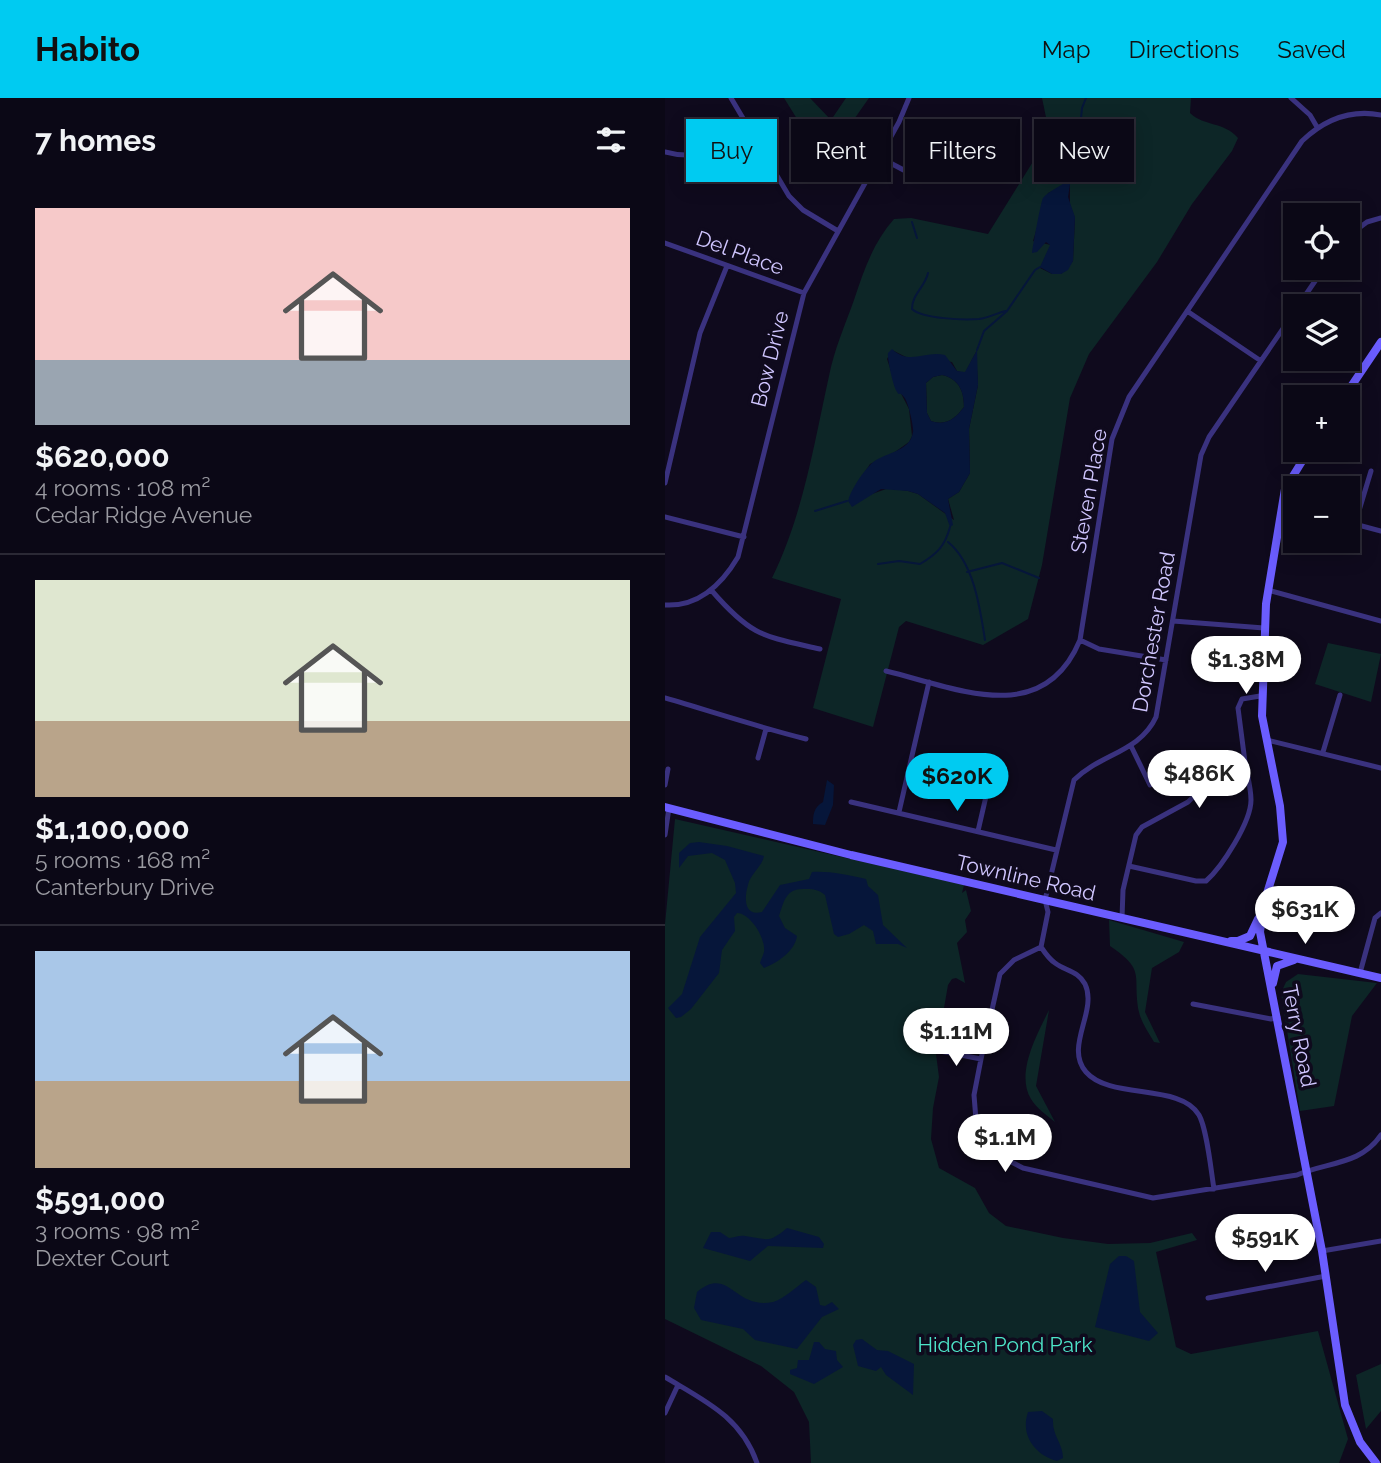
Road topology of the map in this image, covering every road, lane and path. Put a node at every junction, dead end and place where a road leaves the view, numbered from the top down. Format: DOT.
graph roads {
  1 [pos="731,98"];
  2 [pos="909,98"];
  3 [pos="1291,98"];
  4 [pos="1381,115"];
  5 [pos="743,119"];
  6 [pos="1317,127"];
  7 [pos="891,135"];
  8 [pos="665,152"];
  9 [pos="686,157"];
  10 [pos="777,176"];
  11 [pos="866,182"];
  12 [pos="1381,218"];
  13 [pos="1360,227"];
  14 [pos="838,231"];
  15 [pos="665,243"];
  16 [pos="727,265"];
  17 [pos="804,293"];
  18 [pos="1187,312"];
  19 [pos="1283,329"];
  20 [pos="1381,342"];
  21 [pos="1261,361"];
  22 [pos="1352,385"];
  23 [pos="1302,462"];
  24 [pos="1371,471"];
  25 [pos="665,483"];
  26 [pos="1360,500"];
  27 [pos="1282,505"];
  28 [pos="665,517"];
  29 [pos="1360,525"];
  30 [pos="1381,531"];
  31 [pos="744,537"];
  32 [pos="1268,590"];
  33 [pos="712,592"];
  34 [pos="665,606"];
  35 [pos="1173,621"];
  36 [pos="1381,621"];
  37 [pos="1264,628"];
  38 [pos="1080,640"];
  39 [pos="820,649"];
  40 [pos="1166,660"];
  41 [pos="886,671"];
  42 [pos="929,682"];
  43 [pos="1340,695"];
  44 [pos="1260,696"];
  45 [pos="665,698"];
  46 [pos="766,729"];
  47 [pos="806,739"];
  48 [pos="1267,740"];
  49 [pos="1131,746"];
  50 [pos="1323,752"];
  51 [pos="758,758"];
  52 [pos="1245,762"];
  53 [pos="1381,768"];
  54 [pos="668,769"];
  55 [pos="665,785"];
  56 [pos="1150,785"];
  57 [pos="987,792"];
  58 [pos="851,802"];
  59 [pos="667,808"];
  60 [pos="899,812"];
  61 [pos="978,831"];
  62 [pos="665,835"];
  63 [pos="1056,850"];
  64 [pos="1129,866"];
  65 [pos="1045,900"];
  66 [pos="1264,903"];
  67 [pos="1381,913"];
  68 [pos="1122,918"];
  69 [pos="1207,938"];
  70 [pos="1041,947"];
  71 [pos="1262,951"];
  72 [pos="1300,960"];
  73 [pos="1360,973"];
  74 [pos="1381,978"];
  75 [pos="1274,1000"];
  76 [pos="1193,1003"];
  77 [pos="1278,1017"];
  78 [pos="935,1050"];
  79 [pos="981,1059"];
  80 [pos="1381,1135"];
  81 [pos="1307,1170"];
  82 [pos="1214,1189"];
  83 [pos="1381,1241"];
  84 [pos="1322,1251"];
  85 [pos="1326,1276"];
  86 [pos="1208,1298"];
  87 [pos="665,1377"];
  88 [pos="678,1385"];
  89 [pos="665,1413"];
  90 [pos="757,1463"];
  91 [pos="1376,1463"];
  1 -- 5 [label="street"];
  2 -- 7 [label="street, Bow Drive"];
  3 -- 6 [label="street"];
  4 -- 6 [label="street, Steven Place"];
  6 -- 18 [label="street, Steven Place"];
  8 -- 9 [label="street"];
  10 -- 14 [label="street"];
  11 -- 14 [label="street, Bow Drive"];
  12 -- 13 [label="street"];
  14 -- 17 [label="street, Bow Drive"];
  15 -- 16 [label="street, Del Place"];
  16 -- 17 [label="street, Del Place"];
  16 -- 25 [label="street"];
  17 -- 31 [label="street, Bow Drive"];
  18 -- 21 [label="street"];
  18 -- 38 [label="street, Steven Place"];
  19 -- 21 [label="street, Dorchester Road"];
  20 -- 22 [label="street"];
  21 -- 35 [label="street, Dorchester Road"];
  23 -- 27 [label="street, Terry Road"];
  24 -- 26 [label="street"];
  27 -- 32 [label="street, Terry Road"];
  28 -- 31 [label="street"];
  29 -- 30 [label="street"];
  31 -- 33 [label="street, Bow Drive"];
  32 -- 36 [label="street"];
  32 -- 37 [label="street, Terry Road"];
  33 -- 34 [label="street"];
  33 -- 39 [label="street"];
  35 -- 37 [label="street"];
  35 -- 40 [label="street, Dorchester Road"];
  37 -- 44 [label="street, Terry Road"];
  38 -- 40 [label="street"];
  38 -- 42 [label="street, Steven Place"];
  40 -- 49 [label="street, Dorchester Road"];
  41 -- 42 [label="street, Steven Place"];
  42 -- 60 [label="street"];
  43 -- 50 [label="street"];
  44 -- 48 [label="street, Terry Road"];
  44 -- 52 [label="street"];
  45 -- 46 [label="street"];
  46 -- 47 [label="street"];
  46 -- 51 [label="street"];
  48 -- 50 [label="street"];
  48 -- 66 [label="street, Terry Road"];
  49 -- 56 [label="street"];
  49 -- 63 [label="street, Dorchester Road"];
  50 -- 53 [label="street"];
  52 -- 64 [label="street"];
  52 -- 64 [label="street"];
  54 -- 55 [label="street"];
  57 -- 61 [label="street"];
  58 -- 60 [label="street"];
  59 -- 62 [label="street"];
  59 -- 65 [label="street, Townline Road"];
  60 -- 61 [label="street"];
  61 -- 63 [label="street"];
  63 -- 65 [label="street, Dorchester Road"];
  64 -- 68 [label="street"];
  65 -- 68 [label="street, Townline Road"];
  65 -- 70 [label="street, Dorchester Road"];
  66 -- 69 [label="street"];
  66 -- 71 [label="street, Terry Road"];
  67 -- 73 [label="street"];
  68 -- 69 [label="street, Townline Road"];
  69 -- 71 [label="street, Townline Road"];
  70 -- 79 [label="street"];
  70 -- 82 [label="street"];
  71 -- 72 [label="street, Townline Road"];
  71 -- 75 [label="street, Terry Road"];
  72 -- 73 [label="street, Townline Road"];
  72 -- 75 [label="street"];
  73 -- 74 [label="street, Townline Road"];
  75 -- 77 [label="street, Terry Road"];
  76 -- 77 [label="street"];
  77 -- 81 [label="street, Terry Road"];
  78 -- 79 [label="street"];
  79 -- 82 [label="street"];
  80 -- 81 [label="street"];
  81 -- 82 [label="street"];
  81 -- 84 [label="street, Terry Road"];
  83 -- 84 [label="street"];
  84 -- 85 [label="street, Terry Road"];
  85 -- 86 [label="street"];
  85 -- 91 [label="street, Terry Road"];
  87 -- 88 [label="street"];
  88 -- 89 [label="street"];
  88 -- 90 [label="street"];
}
